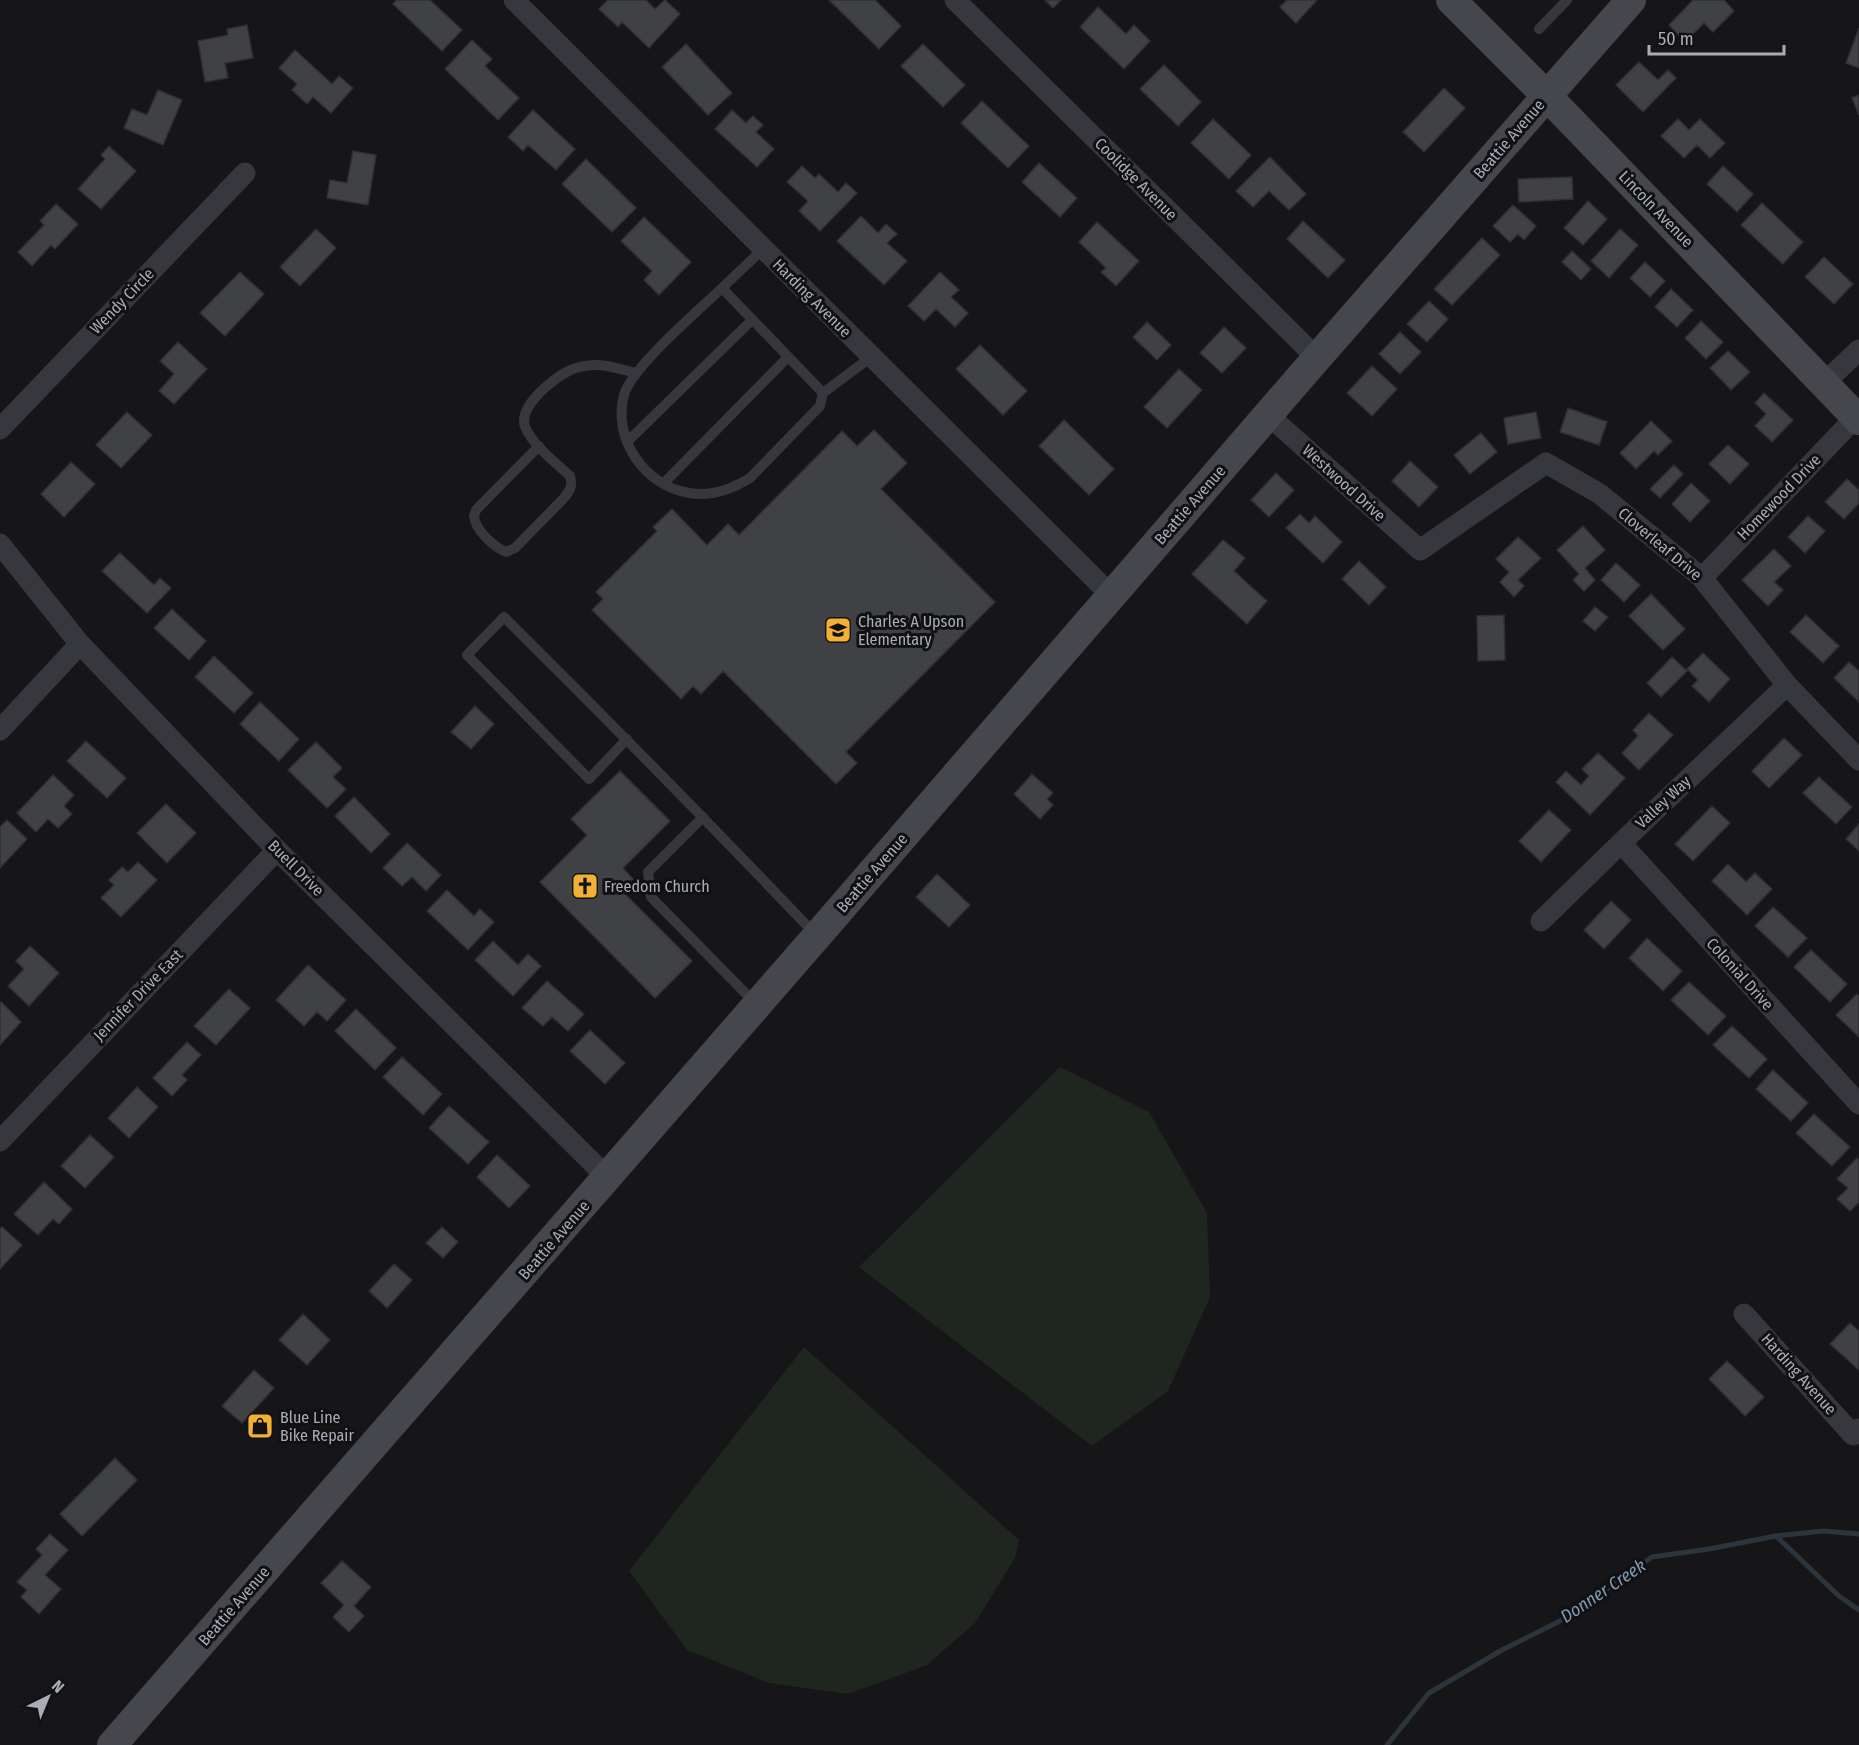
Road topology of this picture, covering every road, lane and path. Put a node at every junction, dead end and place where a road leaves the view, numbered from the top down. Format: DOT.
graph roads {
  1 [pos="514,0"];
  2 [pos="955,0"];
  3 [pos="1451,0"];
  4 [pos="1567,0"];
  5 [pos="1631,0"];
  6 [pos="1539,29"];
  7 [pos="1547,96"];
  8 [pos="245,173"];
  9 [pos="763,249"];
  10 [pos="722,288"];
  11 [pos="752,320"];
  12 [pos="1859,350"];
  13 [pos="788,357"];
  14 [pos="871,357"];
  15 [pos="1317,358"];
  16 [pos="636,373"];
  17 [pos="1824,383"];
  18 [pos="823,393"];
  19 [pos="1268,415"];
  20 [pos="1858,419"];
  21 [pos="0,429"];
  22 [pos="627,442"];
  23 [pos="539,446"];
  24 [pos="664,483"];
  25 [pos="0,544"];
  26 [pos="1420,550"];
  27 [pos="1702,578"];
  28 [pos="1111,595"];
  29 [pos="80,644"];
  30 [pos="1787,686"];
  31 [pos="0,730"];
  32 [pos="627,739"];
  33 [pos="1859,760"];
  34 [pos="703,817"];
  35 [pos="1621,843"];
  36 [pos="277,850"];
  37 [pos="1541,921"];
  38 [pos="818,936"];
  39 [pos="757,1005"];
  40 [pos="1859,1104"];
  41 [pos="0,1141"];
  42 [pos="608,1178"];
  43 [pos="1744,1314"];
  44 [pos="1856,1432"];
  45 [pos="112,1745"];
  1 -- 9 [label="street, Harding Avenue"];
  2 -- 15 [label="street, Coolidge Avenue"];
  3 -- 7 [label="street, Lincoln Avenue"];
  4 -- 6 [label="lane"];
  5 -- 7 [label="street, Beattie Avenue"];
  7 -- 15 [label="street, Beattie Avenue"];
  7 -- 17 [label="street, Lincoln Avenue"];
  8 -- 21 [label="street, Wendy Circle"];
  9 -- 10 [label="lane"];
  9 -- 14 [label="street, Harding Avenue"];
  10 -- 11 [label="lane"];
  10 -- 16 [label="lane"];
  11 -- 13 [label="lane"];
  11 -- 22 [label="lane"];
  12 -- 17 [label="street"];
  13 -- 18 [label="lane"];
  13 -- 24 [label="lane"];
  14 -- 18 [label="lane"];
  14 -- 28 [label="street, Harding Avenue"];
  15 -- 19 [label="street, Beattie Avenue"];
  16 -- 22 [label="lane"];
  16 -- 23 [label="lane"];
  17 -- 20 [label="street, Lincoln Avenue"];
  18 -- 24 [label="lane"];
  19 -- 26 [label="street, Westwood Drive"];
  19 -- 28 [label="street, Beattie Avenue"];
  20 -- 27 [label="street, Homewood Drive"];
  22 -- 24 [label="lane"];
  23 -- 23 [label="lane"];
  25 -- 29 [label="street, Buell Drive"];
  26 -- 27 [label="street, Cloverleaf Drive"];
  27 -- 30 [label="street, Cloverleaf Drive"];
  28 -- 38 [label="street, Beattie Avenue"];
  29 -- 31 [label="street"];
  29 -- 36 [label="street, Buell Drive"];
  30 -- 33 [label="street, Cloverleaf Drive"];
  30 -- 35 [label="street, Valley Way"];
  32 -- 32 [label="lane"];
  32 -- 34 [label="lane"];
  34 -- 38 [label="lane"];
  34 -- 39 [label="lane"];
  35 -- 37 [label="street, Valley Way"];
  35 -- 40 [label="street, Colonial Drive"];
  36 -- 41 [label="street, Jennifer Drive East"];
  36 -- 42 [label="street, Buell Drive"];
  38 -- 39 [label="street, Beattie Avenue"];
  39 -- 42 [label="street, Beattie Avenue"];
  42 -- 45 [label="street, Beattie Avenue"];
  43 -- 44 [label="street, Harding Avenue"];
}
